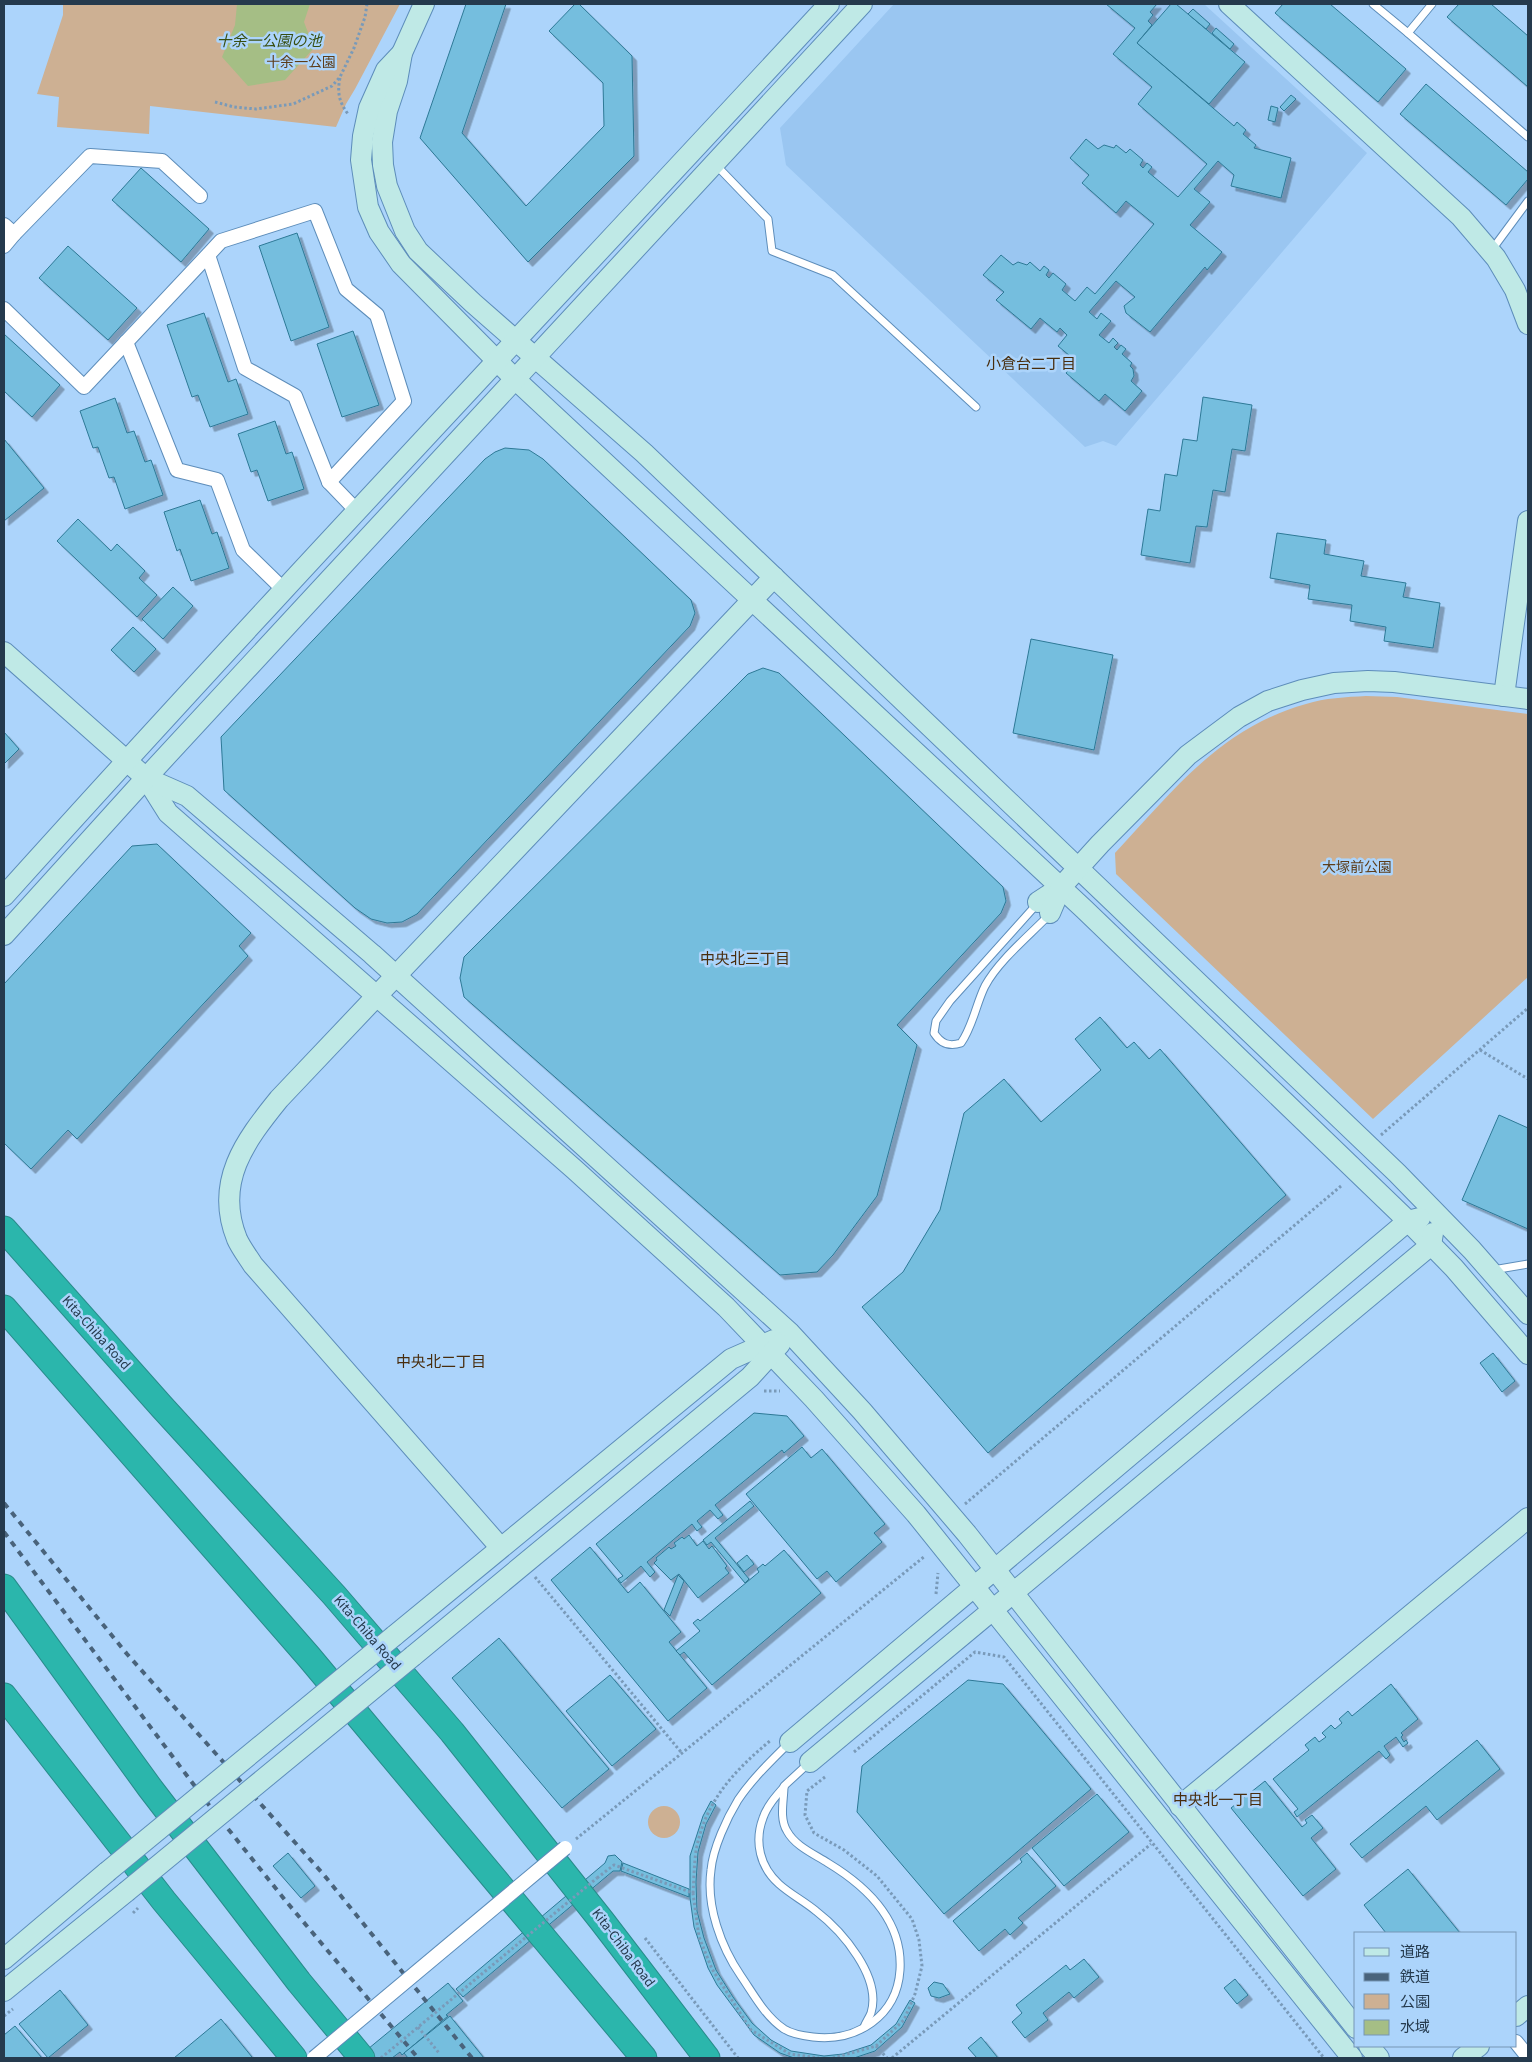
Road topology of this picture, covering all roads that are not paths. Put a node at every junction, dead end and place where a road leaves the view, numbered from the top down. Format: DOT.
graph roads {
  1 [pos="424,4"];
  2 [pos="829,4"];
  3 [pos="862,4"];
  4 [pos="1229,4"];
  5 [pos="1374,4"];
  6 [pos="1432,4"];
  7 [pos="1408,34"];
  8 [pos="402,53"];
  9 [pos="1528,137"];
  10 [pos="715,164"];
  11 [pos="200,196"];
  12 [pos="1528,201"];
  13 [pos="4,225"];
  14 [pos="14,234"];
  15 [pos="4,246"];
  16 [pos="1491,251"];
  17 [pos="208,255"];
  18 [pos="4,309"];
  19 [pos="1528,324"];
  20 [pos="516,341"];
  21 [pos="126,342"];
  22 [pos="536,358"];
  23 [pos="498,362"];
  24 [pos="516,380"];
  25 [pos="976,408"];
  26 [pos="329,482"];
  27 [pos="357,511"];
  28 [pos="1528,521"];
  29 [pos="774,577"];
  30 [pos="284,590"];
  31 [pos="752,601"];
  32 [pos="4,652"];
  33 [pos="1504,696"];
  34 [pos="1528,699"];
  35 [pos="126,761"];
  36 [pos="146,778"];
  37 [pos="1078,869"];
  38 [pos="1061,888"];
  39 [pos="4,896"];
  40 [pos="1044,908"];
  41 [pos="4,935"];
  42 [pos="396,975"];
  43 [pos="376,996"];
  44 [pos="1436,1213"];
  45 [pos="1408,1221"];
  46 [pos="4,1229"];
  47 [pos="1431,1245"];
  48 [pos="1528,1264"];
  49 [pos="1490,1270"];
  50 [pos="4,1308"];
  51 [pos="1528,1314"];
  52 [pos="790,1333"];
  53 [pos="767,1349"];
  54 [pos="1528,1354"];
  55 [pos="1528,1518"];
  56 [pos="500,1547"];
  57 [pos="994,1569"];
  58 [pos="4,1587"];
  59 [pos="974,1587"];
  60 [pos="1013,1593"];
  61 [pos="993,1610"];
  62 [pos="4,1696"];
  63 [pos="781,1740"];
  64 [pos="810,1762"];
  65 [pos="784,1786"];
  66 [pos="1180,1806"];
  67 [pos="565,1848"];
  68 [pos="4,1959"];
  69 [pos="4,1991"];
  70 [pos="1528,2006"];
  71 [pos="1517,2015"];
  72 [pos="1354,2025"];
  73 [pos="862,2030"];
  74 [pos="1517,2043"];
  75 [pos="1371,2047"];
  76 [pos="1478,2047"];
  77 [pos="1528,2057"];
  78 [pos="294,2058"];
  79 [pos="314,2058"];
  80 [pos="362,2058"];
  81 [pos="644,2058"];
  82 [pos="707,2058"];
  83 [pos="1352,2058"];
  84 [pos="1379,2058"];
  85 [pos="1463,2058"];
  1 -- 8 [label="street"];
  2 -- 20 [label="street"];
  3 -- 10 [label="street"];
  4 -- 16 [label="street"];
  5 -- 7 [label="lane"];
  6 -- 7 [label="lane"];
  7 -- 9 [label="lane"];
  8 -- 20 [label="street"];
  8 -- 23 [label="street"];
  10 -- 22 [label="street"];
  10 -- 25 [label="lane"];
  11 -- 14 [label="street"];
  12 -- 16 [label="lane"];
  13 -- 14 [label="street"];
  14 -- 15 [label="street"];
  16 -- 19 [label="street"];
  17 -- 21 [label="street"];
  17 -- 26 [label="street"];
  17 -- 26 [label="street"];
  18 -- 21 [label="street"];
  20 -- 22 [label="street"];
  20 -- 23 [label="street"];
  21 -- 30 [label="street"];
  22 -- 24 [label="street"];
  22 -- 29 [label="street"];
  23 -- 24 [label="street"];
  23 -- 27 [label="street"];
  24 -- 31 [label="street"];
  24 -- 36 [label="street"];
  26 -- 27 [label="street"];
  27 -- 30 [label="street"];
  28 -- 33 [label="street"];
  29 -- 31 [label="street"];
  29 -- 37 [label="street"];
  30 -- 35 [label="street"];
  31 -- 38 [label="street"];
  31 -- 42 [label="street"];
  32 -- 35 [label="street"];
  33 -- 34 [label="street"];
  33 -- 37 [label="street"];
  35 -- 36 [label="street"];
  35 -- 39 [label="street"];
  36 -- 41 [label="street"];
  36 -- 42 [label="street"];
  36 -- 43 [label="street"];
  37 -- 38 [label="street"];
  37 -- 44 [label="street"];
  38 -- 40 [label="street"];
  38 -- 45 [label="street"];
  40 -- 40 [label="lane"];
  42 -- 43 [label="street"];
  42 -- 52 [label="street"];
  43 -- 53 [label="street"];
  43 -- 56 [label="street"];
  44 -- 45 [label="street"];
  44 -- 47 [label="street"];
  44 -- 49 [label="street"];
  45 -- 47 [label="street"];
  45 -- 57 [label="street"];
  46 -- 82 [label="highway, Kita-Chiba Road"];
  47 -- 54 [label="street"];
  47 -- 60 [label="street"];
  48 -- 49 [label="lane"];
  49 -- 51 [label="street"];
  50 -- 81 [label="highway"];
  52 -- 53 [label="street"];
  52 -- 57 [label="street"];
  53 -- 56 [label="street"];
  53 -- 59 [label="street"];
  53 -- 69 [label="street, bridge"];
  55 -- 66 [label="street"];
  56 -- 68 [label="street, bridge"];
  57 -- 59 [label="street"];
  57 -- 60 [label="street"];
  58 -- 80 [label="highway"];
  59 -- 61 [label="street"];
  59 -- 63 [label="street"];
  60 -- 61 [label="street"];
  60 -- 66 [label="street"];
  61 -- 64 [label="street"];
  61 -- 83 [label="street"];
  62 -- 78 [label="highway"];
  63 -- 73 [label="lane"];
  64 -- 65 [label="lane"];
  65 -- 73 [label="lane"];
  65 -- 73 [label="lane"];
  66 -- 72 [label="street"];
  67 -- 79 [label="street, bridge"];
  70 -- 71 [label="street"];
  74 -- 77 [label="street"];
  75 -- 84 [label="street"];
  76 -- 85 [label="street"];
}
